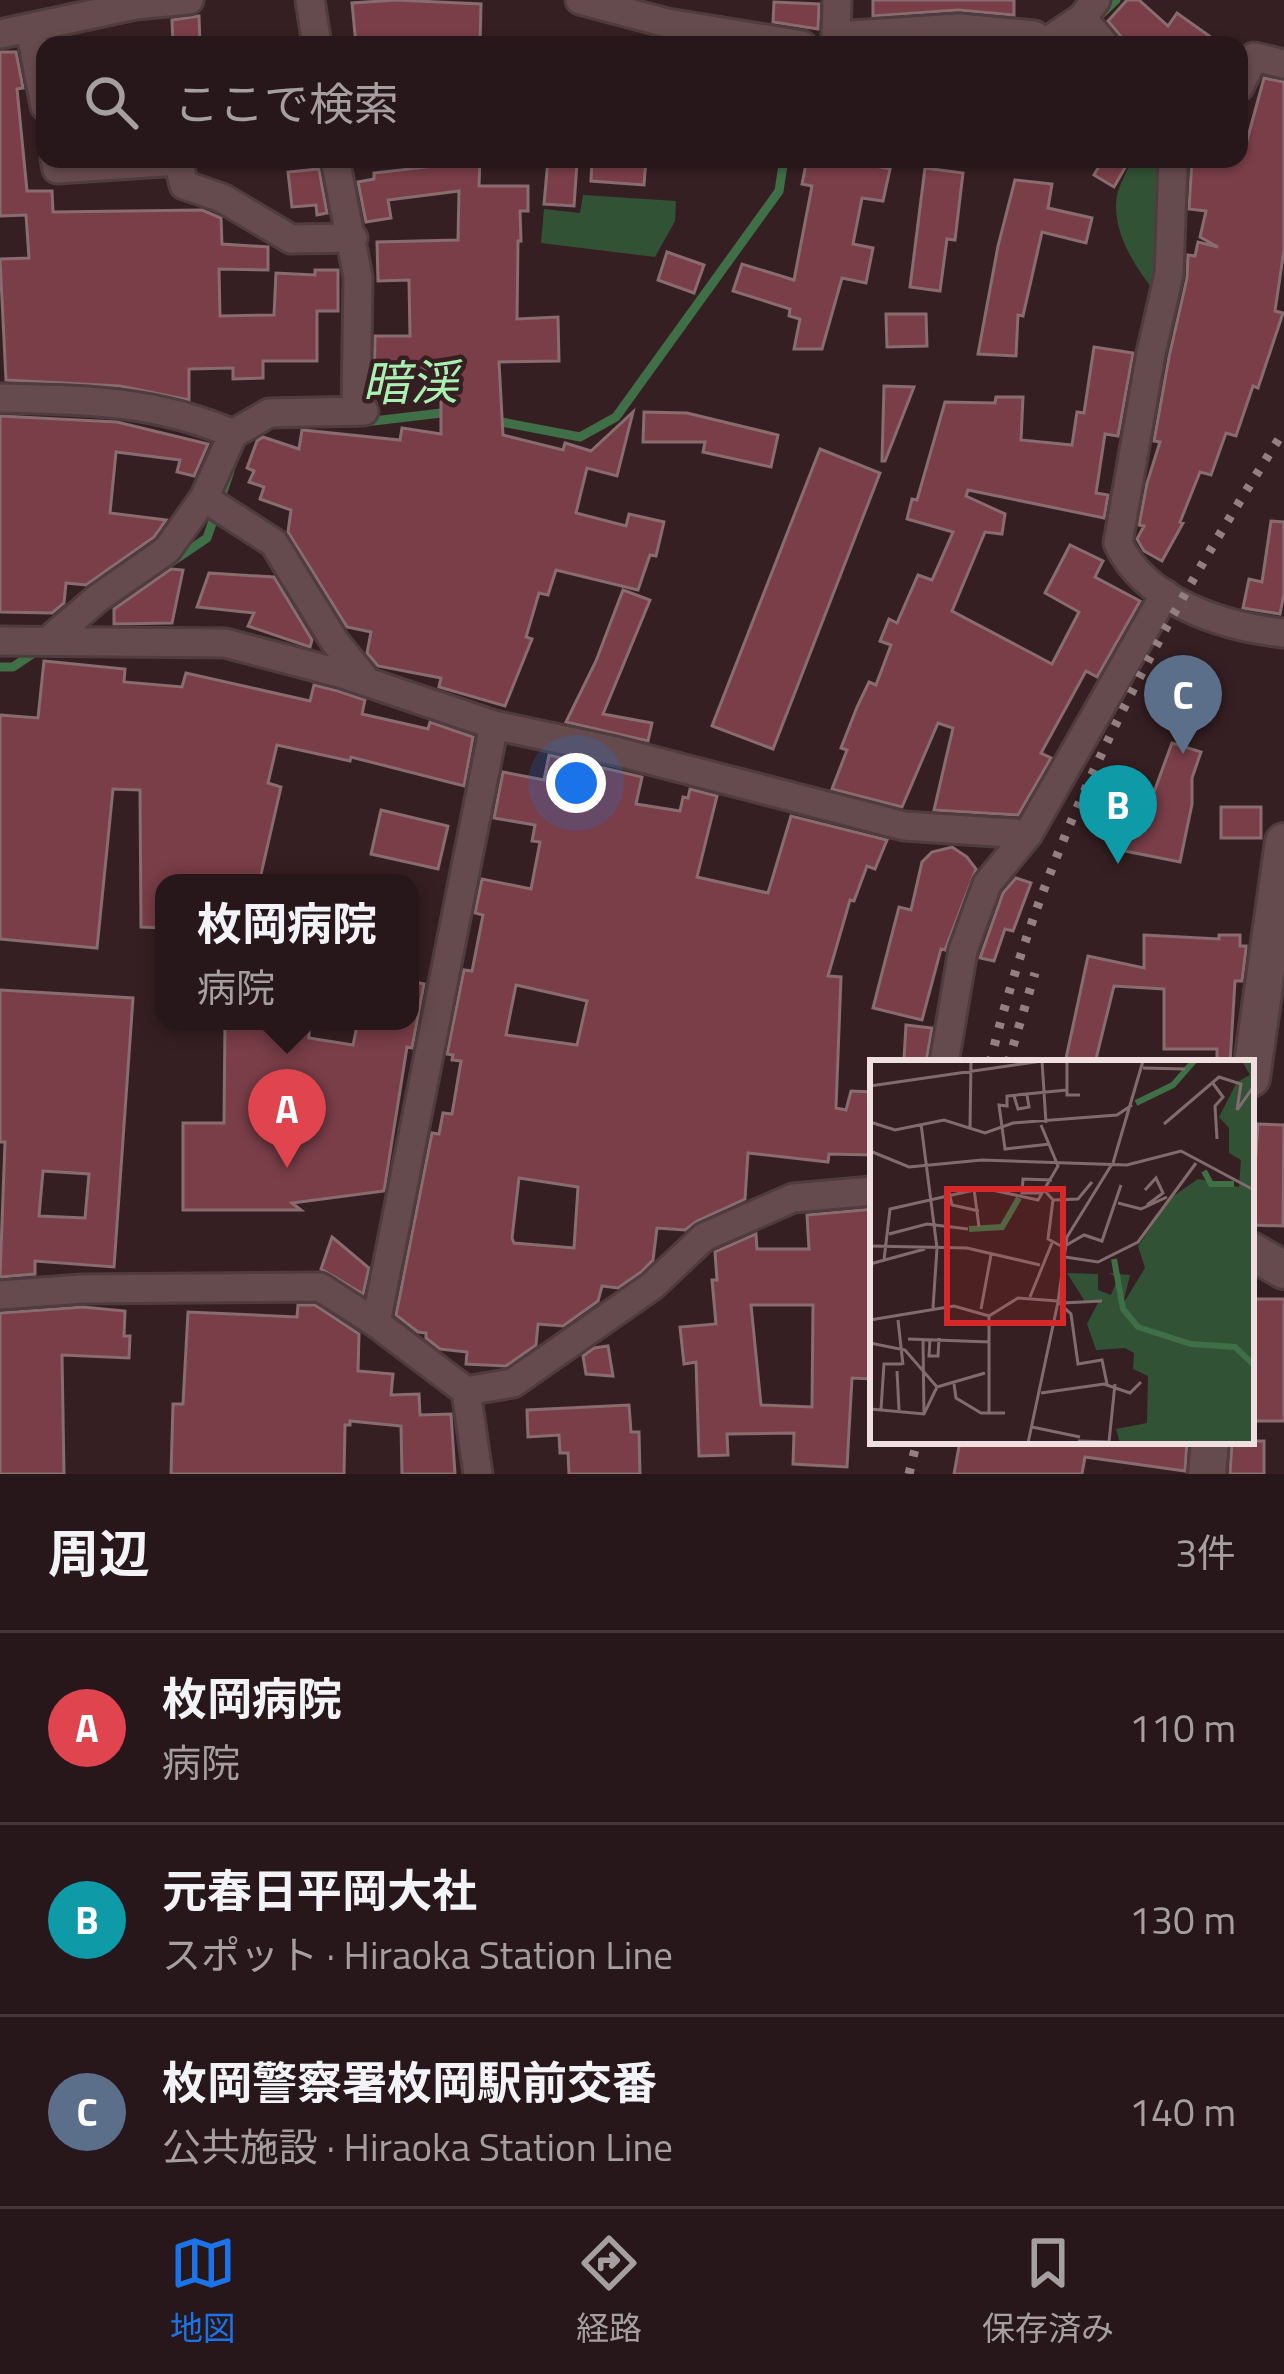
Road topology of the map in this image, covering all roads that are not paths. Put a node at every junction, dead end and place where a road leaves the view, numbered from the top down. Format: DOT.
graph roads {
  1 [pos="310,0"];
  2 [pos="580,0"];
  3 [pos="837,0"];
  4 [pos="170,1"];
  5 [pos="630,6"];
  6 [pos="1094,25"];
  7 [pos="30,28"];
  8 [pos="0,34"];
  9 [pos="315,36"];
  10 [pos="747,36"];
  11 [pos="834,36"];
  12 [pos="882,36"];
  13 [pos="1035,36"];
  14 [pos="1064,36"];
  15 [pos="36,59"];
  16 [pos="1284,64"];
  17 [pos="1248,70"];
  18 [pos="180,168"];
  19 [pos="337,168"];
  20 [pos="1173,168"];
  21 [pos="353,238"];
  22 [pos="0,398"];
  23 [pos="233,434"];
  24 [pos="205,498"];
  25 [pos="1165,594"];
  26 [pos="1284,633"];
  27 [pos="49,640"];
  28 [pos="0,641"];
  29 [pos="368,682"];
  30 [pos="494,725"];
  31 [pos="1028,834"];
  32 [pos="1284,842"];
  33 [pos="945,1060"];
  34 [pos="1254,1060"];
  35 [pos="870,1190"];
  36 [pos="0,1295"];
  37 [pos="376,1323"];
  38 [pos="466,1391"];
  39 [pos="1210,1444"];
  40 [pos="478,1474"];
  41 [pos="1207,1474"];
  1 -- 9 [label="street"];
  2 -- 5 [label="street"];
  3 -- 11 [label="street"];
  4 -- 7 [label="street"];
  5 -- 10 [label="street"];
  6 -- 14 [label="street"];
  7 -- 8 [label="street"];
  7 -- 15 [label="street"];
  12 -- 13 [label="street"];
  16 -- 17 [label="street"];
  18 -- 21 [label="street"];
  19 -- 21 [label="street"];
  20 -- 25 [label="street"];
  21 -- 23 [label="street"];
  22 -- 23 [label="street"];
  23 -- 24 [label="street"];
  24 -- 27 [label="street"];
  24 -- 29 [label="street"];
  25 -- 26 [label="street"];
  25 -- 31 [label="street"];
  27 -- 28 [label="street"];
  27 -- 29 [label="street"];
  29 -- 30 [label="street"];
  30 -- 31 [label="street"];
  30 -- 37 [label="street"];
  31 -- 33 [label="street"];
  32 -- 34 [label="main road"];
  35 -- 38 [label="street"];
  36 -- 37 [label="street"];
  37 -- 38 [label="street"];
  38 -- 40 [label="street"];
  39 -- 41 [label="main road"];
}
